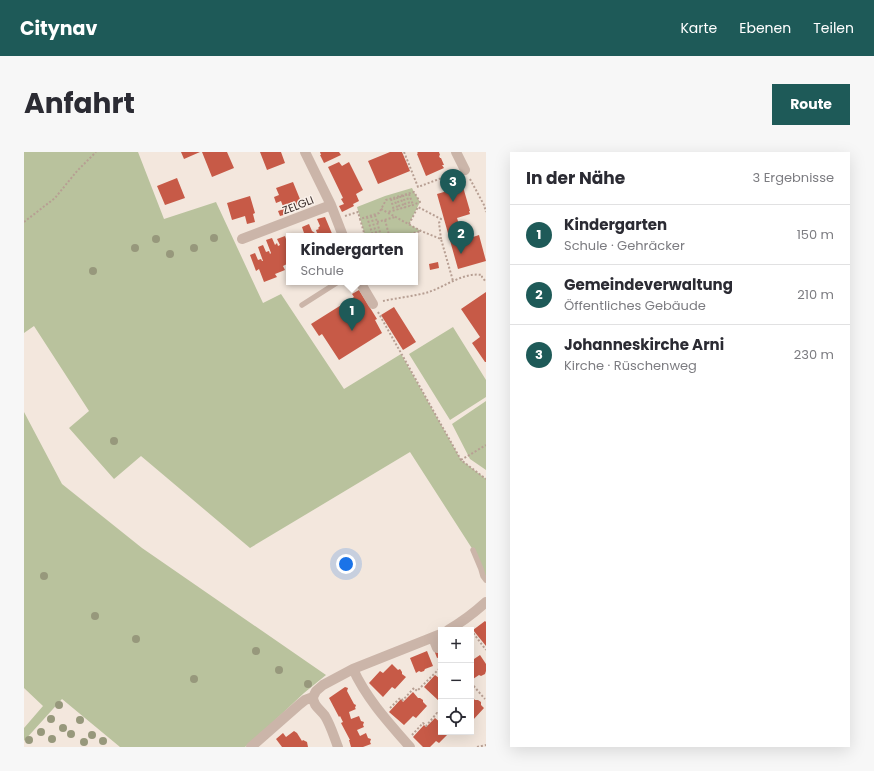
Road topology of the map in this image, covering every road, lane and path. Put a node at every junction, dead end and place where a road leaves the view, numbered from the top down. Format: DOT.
graph roads {
  1 [pos="96,152"];
  2 [pos="305,152"];
  3 [pos="404,152"];
  4 [pos="456,152"];
  5 [pos="465,170"];
  6 [pos="408,194"];
  7 [pos="397,197"];
  8 [pos="420,202"];
  9 [pos="331,205"];
  10 [pos="411,206"];
  11 [pos="418,207"];
  12 [pos="405,208"];
  13 [pos="381,209"];
  14 [pos="397,210"];
  15 [pos="388,212"];
  16 [pos="486,212"];
  17 [pos="375,214"];
  18 [pos="344,216"];
  19 [pos="371,216"];
  20 [pos="395,216"];
  21 [pos="367,217"];
  22 [pos="360,218"];
  23 [pos="385,220"];
  24 [pos="24,222"];
  25 [pos="377,222"];
  26 [pos="409,224"];
  27 [pos="421,231"];
  28 [pos="342,233"];
  29 [pos="364,233"];
  30 [pos="372,233"];
  31 [pos="376,233"];
  32 [pos="380,233"];
  33 [pos="389,233"];
  34 [pos="413,233"];
  35 [pos="242,239"];
  36 [pos="441,240"];
  37 [pos="453,281"];
  38 [pos="486,282"];
  39 [pos="333,285"];
  40 [pos="362,285"];
  41 [pos="372,304"];
  42 [pos="302,305"];
  43 [pos="486,445"];
  44 [pos="461,460"];
  45 [pos="486,479"];
  46 [pos="472,550"];
  47 [pos="486,580"];
  48 [pos="486,602"];
  49 [pos="453,627"];
  50 [pos="474,634"];
  51 [pos="437,636"];
  52 [pos="437,648"];
  53 [pos="486,650"];
  54 [pos="353,669"];
  55 [pos="438,670"];
  56 [pos="474,686"];
  57 [pos="313,697"];
  58 [pos="485,699"];
  59 [pos="438,714"];
  60 [pos="383,715"];
  61 [pos="408,744"];
  62 [pos="486,745"];
  63 [pos="251,747"];
  64 [pos="338,747"];
  65 [pos="477,747"];
  1 -- 24 [label="path"];
  2 -- 9 [label="street, ZELGLI"];
  3 -- 5 [label="path"];
  4 -- 5 [label="street"];
  5 -- 16 [label="path"];
  6 -- 7 [label="path"];
  6 -- 8 [label="path"];
  6 -- 10 [label="path"];
  7 -- 12 [label="path"];
  7 -- 13 [label="path"];
  7 -- 14 [label="path"];
  7 -- 14 [label="path"];
  8 -- 10 [label="path"];
  8 -- 11 [label="path"];
  9 -- 28 [label="street"];
  9 -- 35 [label="street, ZELGLI"];
  10 -- 12 [label="path"];
  11 -- 26 [label="path"];
  11 -- 36 [label="path"];
  12 -- 14 [label="path"];
  13 -- 15 [label="path"];
  13 -- 17 [label="path"];
  14 -- 15 [label="path"];
  15 -- 20 [label="path"];
  17 -- 19 [label="path"];
  17 -- 25 [label="path"];
  18 -- 22 [label="path"];
  19 -- 21 [label="path"];
  19 -- 31 [label="path"];
  20 -- 23 [label="path"];
  20 -- 26 [label="path"];
  21 -- 22 [label="path"];
  21 -- 30 [label="path"];
  22 -- 29 [label="path"];
  23 -- 25 [label="path"];
  23 -- 33 [label="path"];
  25 -- 32 [label="path"];
  26 -- 27 [label="path"];
  27 -- 34 [label="path"];
  27 -- 36 [label="path"];
  36 -- 37 [label="path"];
  37 -- 38 [label="path"];
  37 -- 41 [label="path"];
  39 -- 42 [label="lane"];
  40 -- 41 [label="street"];
  41 -- 44 [label="path"];
  43 -- 44 [label="path"];
  44 -- 45 [label="path"];
  46 -- 47 [label="lane"];
  48 -- 49 [label="street"];
  50 -- 53 [label="path"];
  51 -- 52 [label="street"];
  51 -- 54 [label="street"];
  54 -- 57 [label="street"];
  54 -- 60 [label="street"];
  55 -- 60 [label="path"];
  56 -- 58 [label="path"];
  57 -- 63 [label="street"];
  57 -- 64 [label="street"];
  59 -- 61 [label="path"];
  60 -- 61 [label="street"];
  62 -- 65 [label="path"];
}
